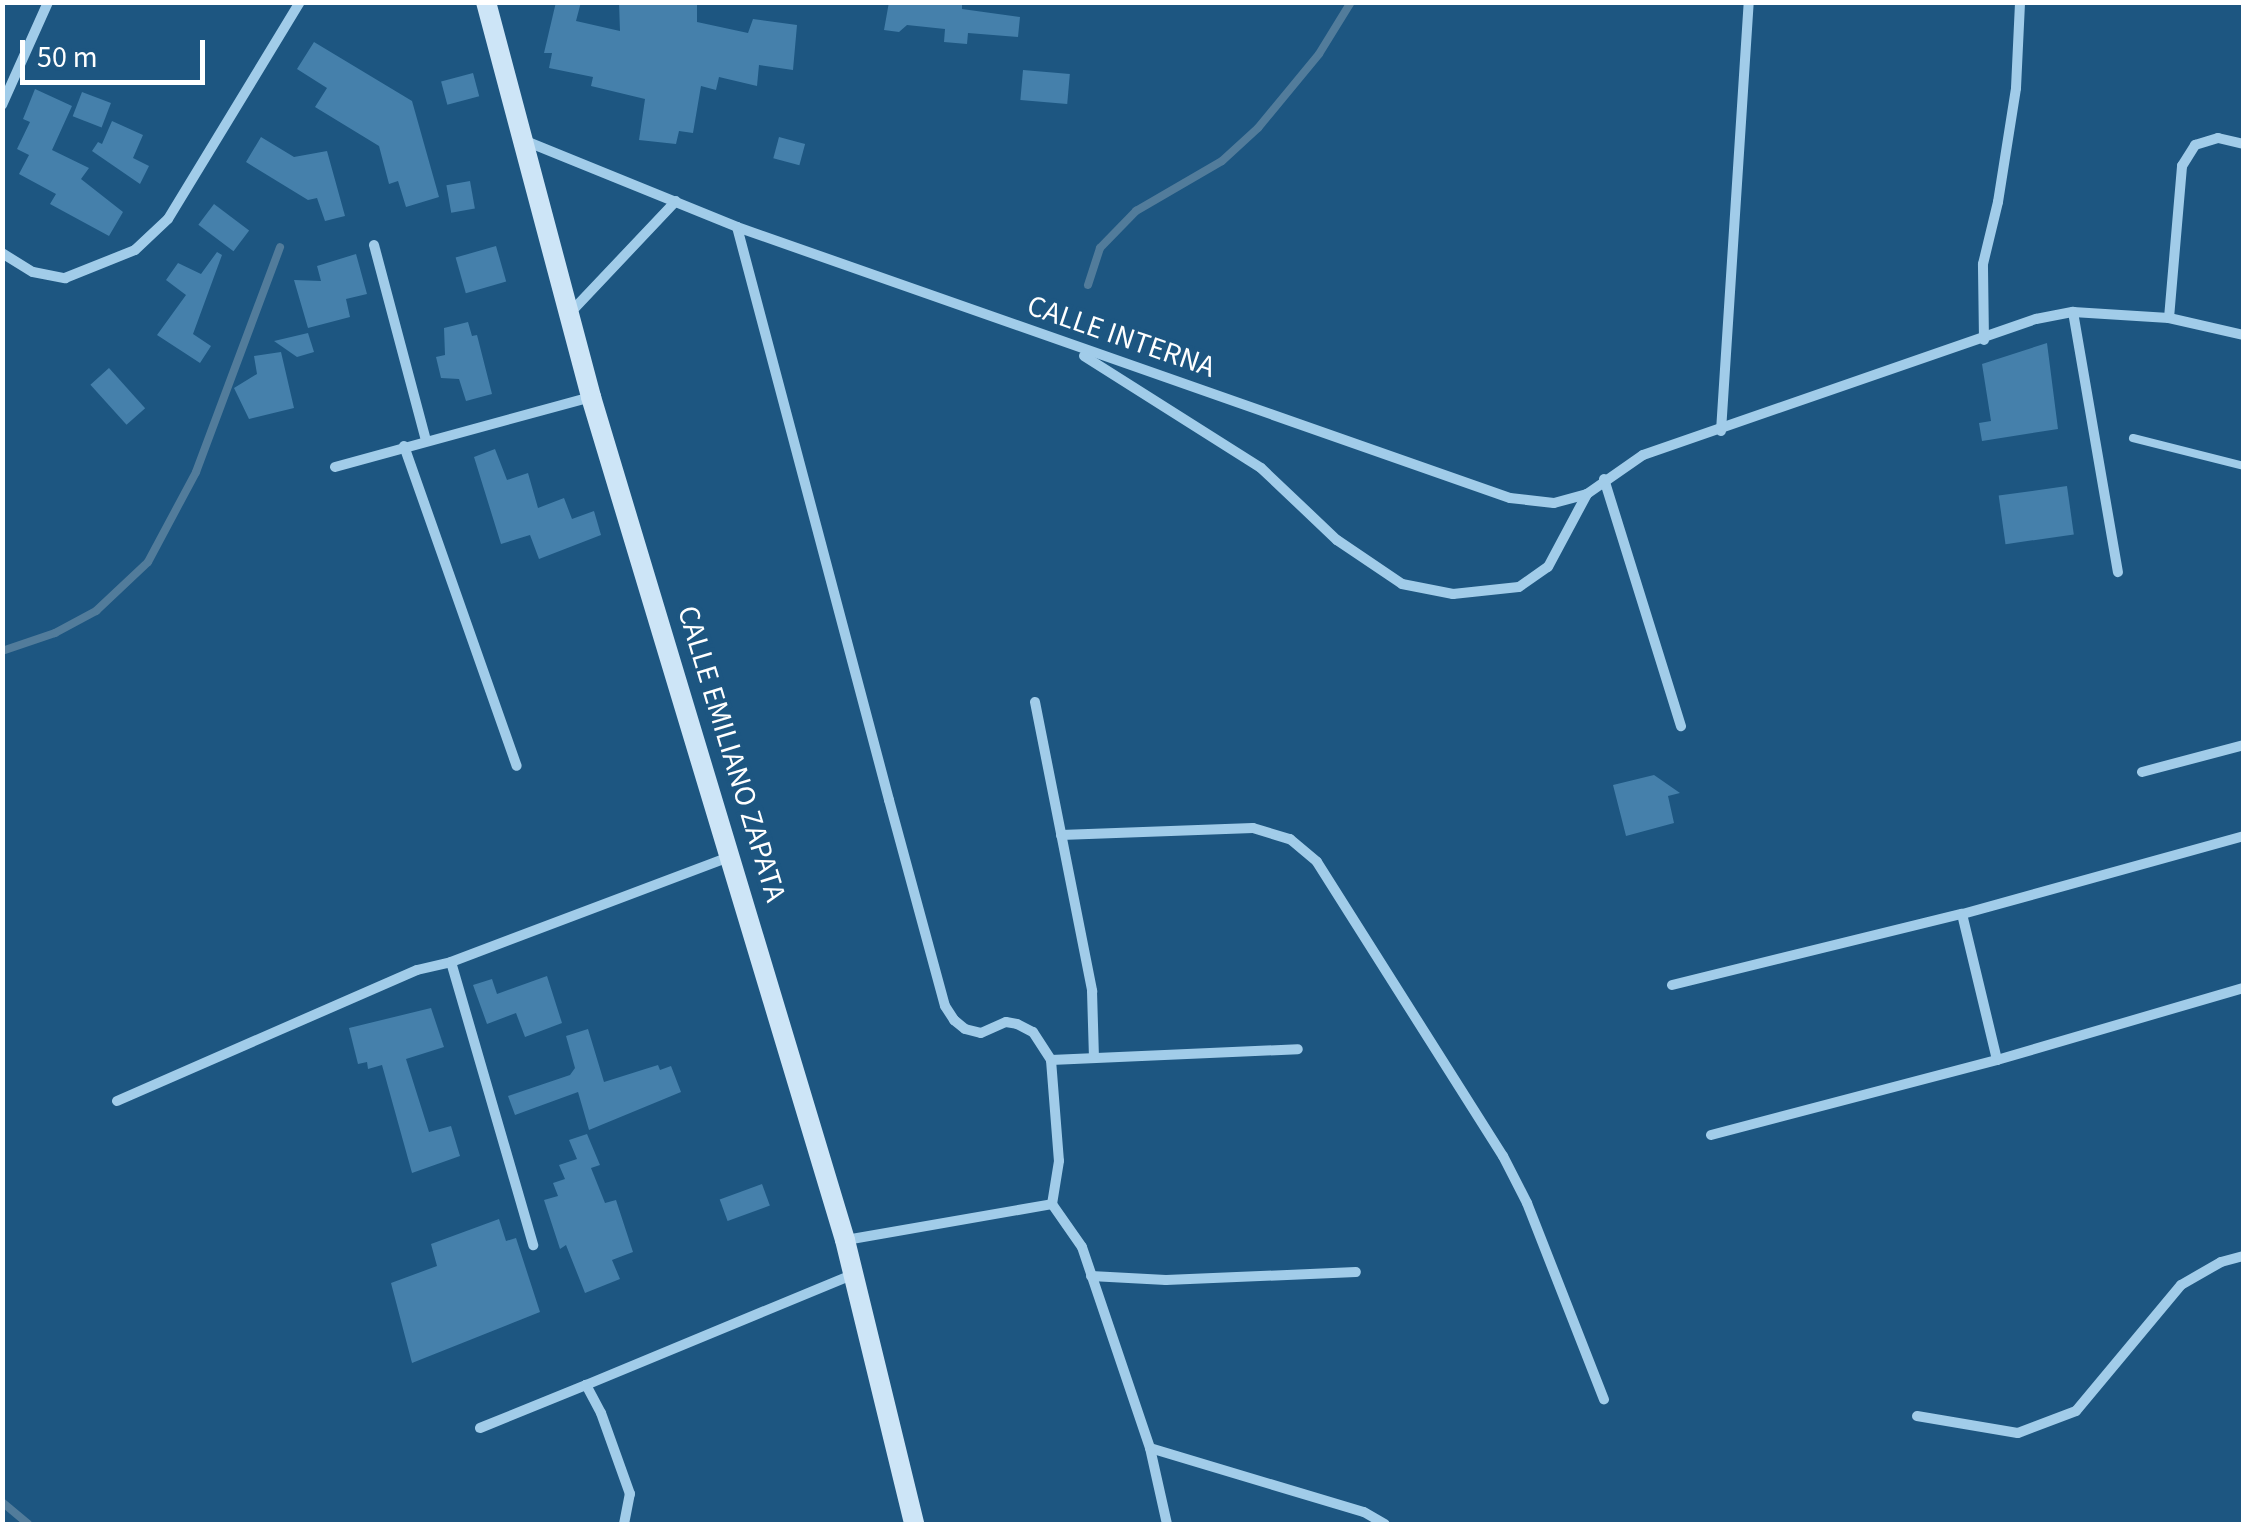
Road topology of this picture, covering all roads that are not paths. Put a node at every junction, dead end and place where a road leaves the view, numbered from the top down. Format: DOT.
graph roads {
  1 [pos="48,2"];
  2 [pos="300,2"];
  3 [pos="486,2"];
  4 [pos="1750,2"];
  5 [pos="2020,2"];
  6 [pos="2,106"];
  7 [pos="519,138"];
  8 [pos="2244,144"];
  9 [pos="676,201"];
  10 [pos="737,226"];
  11 [pos="374,245"];
  12 [pos="2,252"];
  13 [pos="2072,312"];
  14 [pos="568,315"];
  15 [pos="2170,318"];
  16 [pos="2244,335"];
  17 [pos="1984,340"];
  18 [pos="1066,345"];
  19 [pos="591,397"];
  20 [pos="1721,431"];
  21 [pos="2132,438"];
  22 [pos="426,440"];
  23 [pos="404,446"];
  24 [pos="2244,466"];
  25 [pos="335,467"];
  26 [pos="1604,479"];
  27 [pos="1587,494"];
  28 [pos="2118,572"];
  29 [pos="1035,702"];
  30 [pos="1681,726"];
  31 [pos="2244,745"];
  32 [pos="517,766"];
  33 [pos="2142,772"];
  34 [pos="1061,835"];
  35 [pos="2244,836"];
  36 [pos="730,856"];
  37 [pos="1962,914"];
  38 [pos="451,962"];
  39 [pos="1672,985"];
  40 [pos="2244,988"];
  41 [pos="1298,1049"];
  42 [pos="1094,1057"];
  43 [pos="1051,1060"];
  44 [pos="1997,1060"];
  45 [pos="116,1101"];
  46 [pos="1711,1136"];
  47 [pos="1052,1204"];
  48 [pos="845,1240"];
  49 [pos="532,1245"];
  50 [pos="2244,1256"];
  51 [pos="1356,1272"];
  52 [pos="852,1275"];
  53 [pos="1091,1276"];
  54 [pos="586,1385"];
  55 [pos="1604,1399"];
  56 [pos="1917,1416"];
  57 [pos="480,1428"];
  58 [pos="1150,1448"];
  59 [pos="624,1524"];
  60 [pos="914,1524"];
  61 [pos="1167,1524"];
  62 [pos="1386,1524"];
  1 -- 6 [label="street"];
  2 -- 12 [label="street"];
  3 -- 7 [label="main road, CALLE EMILIANO ZAPATA"];
  4 -- 20 [label="street"];
  5 -- 17 [label="street"];
  7 -- 9 [label="street, CALLE INTERNA"];
  7 -- 14 [label="main road, CALLE EMILIANO ZAPATA"];
  8 -- 15 [label="street"];
  9 -- 10 [label="street, CALLE INTERNA"];
  9 -- 14 [label="street"];
  10 -- 18 [label="street, CALLE INTERNA"];
  10 -- 43 [label="street"];
  11 -- 22 [label="street"];
  13 -- 15 [label="street"];
  13 -- 17 [label="street"];
  13 -- 28 [label="street"];
  14 -- 19 [label="main road, CALLE EMILIANO ZAPATA"];
  15 -- 16 [label="street"];
  17 -- 20 [label="street"];
  18 -- 27 [label="street, CALLE INTERNA"];
  18 -- 27 [label="street"];
  19 -- 22 [label="street"];
  19 -- 36 [label="main road, CALLE EMILIANO ZAPATA"];
  20 -- 26 [label="street"];
  21 -- 24 [label="lane"];
  22 -- 23 [label="street"];
  23 -- 25 [label="street"];
  23 -- 32 [label="street"];
  26 -- 27 [label="street"];
  26 -- 30 [label="street"];
  29 -- 34 [label="street"];
  31 -- 33 [label="street"];
  34 -- 42 [label="street"];
  34 -- 55 [label="street"];
  35 -- 37 [label="street"];
  36 -- 38 [label="street"];
  36 -- 48 [label="main road, CALLE EMILIANO ZAPATA"];
  37 -- 39 [label="street"];
  37 -- 44 [label="street"];
  38 -- 45 [label="street"];
  38 -- 49 [label="street"];
  40 -- 44 [label="street"];
  41 -- 42 [label="street"];
  42 -- 43 [label="street"];
  43 -- 47 [label="street"];
  44 -- 46 [label="street"];
  47 -- 48 [label="street"];
  47 -- 53 [label="street"];
  48 -- 52 [label="main road, CALLE EMILIANO ZAPATA"];
  50 -- 56 [label="street"];
  51 -- 53 [label="street"];
  52 -- 54 [label="street"];
  52 -- 60 [label="main road, CALLE EMILIANO ZAPATA"];
  53 -- 58 [label="street"];
  54 -- 57 [label="street"];
  54 -- 59 [label="street"];
  58 -- 61 [label="street"];
  58 -- 62 [label="street"];
}
